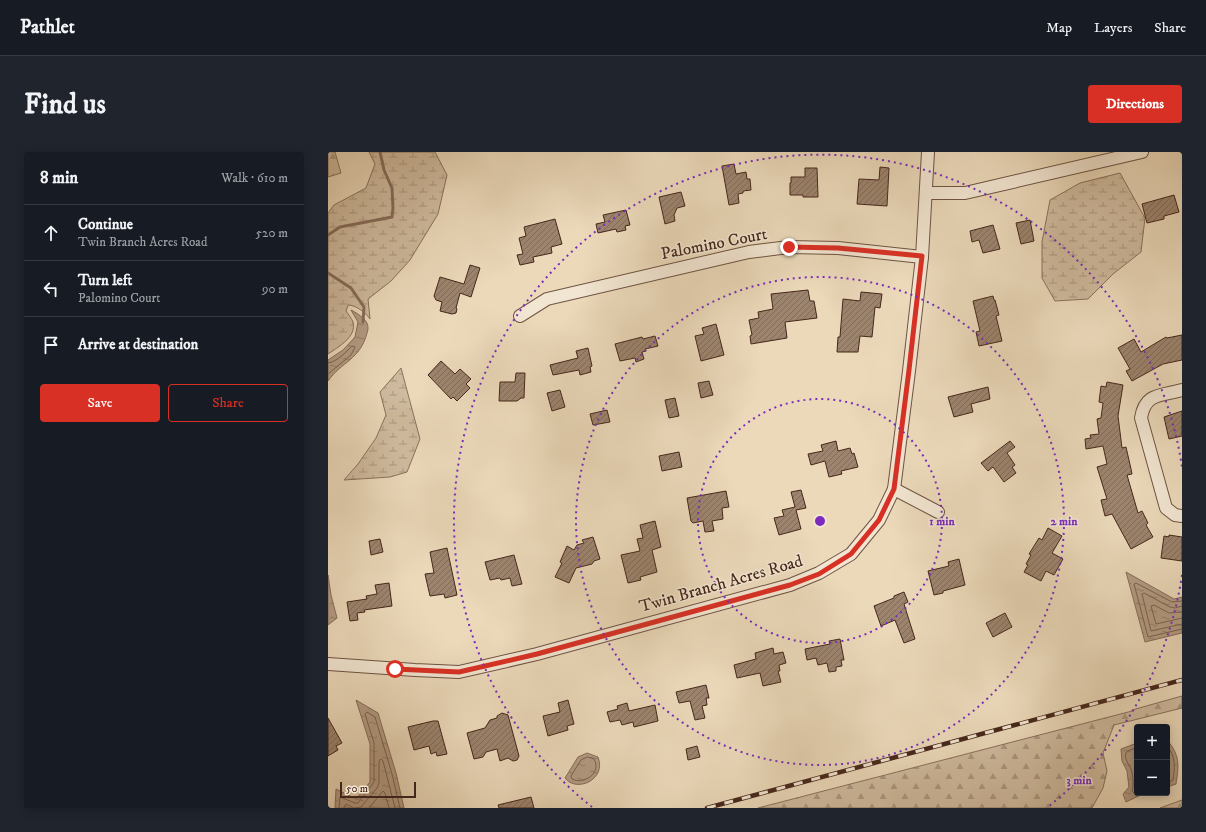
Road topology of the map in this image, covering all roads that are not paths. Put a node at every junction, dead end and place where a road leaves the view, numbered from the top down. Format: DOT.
graph roads {
  1 [pos="928,152"];
  2 [pos="1142,152"];
  3 [pos="926,193"];
  4 [pos="922,256"];
  5 [pos="520,316"];
  6 [pos="1182,390"];
  7 [pos="894,489"];
  8 [pos="938,512"];
  9 [pos="1182,516"];
  10 [pos="328,664"];
  1 -- 3 [label="street, Twin Branch Acres Road"];
  2 -- 3 [label="street"];
  3 -- 4 [label="street, Twin Branch Acres Road"];
  4 -- 5 [label="street, Palomino Court"];
  4 -- 7 [label="street, Twin Branch Acres Road"];
  6 -- 9 [label="street"];
  7 -- 8 [label="street"];
  7 -- 10 [label="street, Twin Branch Acres Road"];
}
